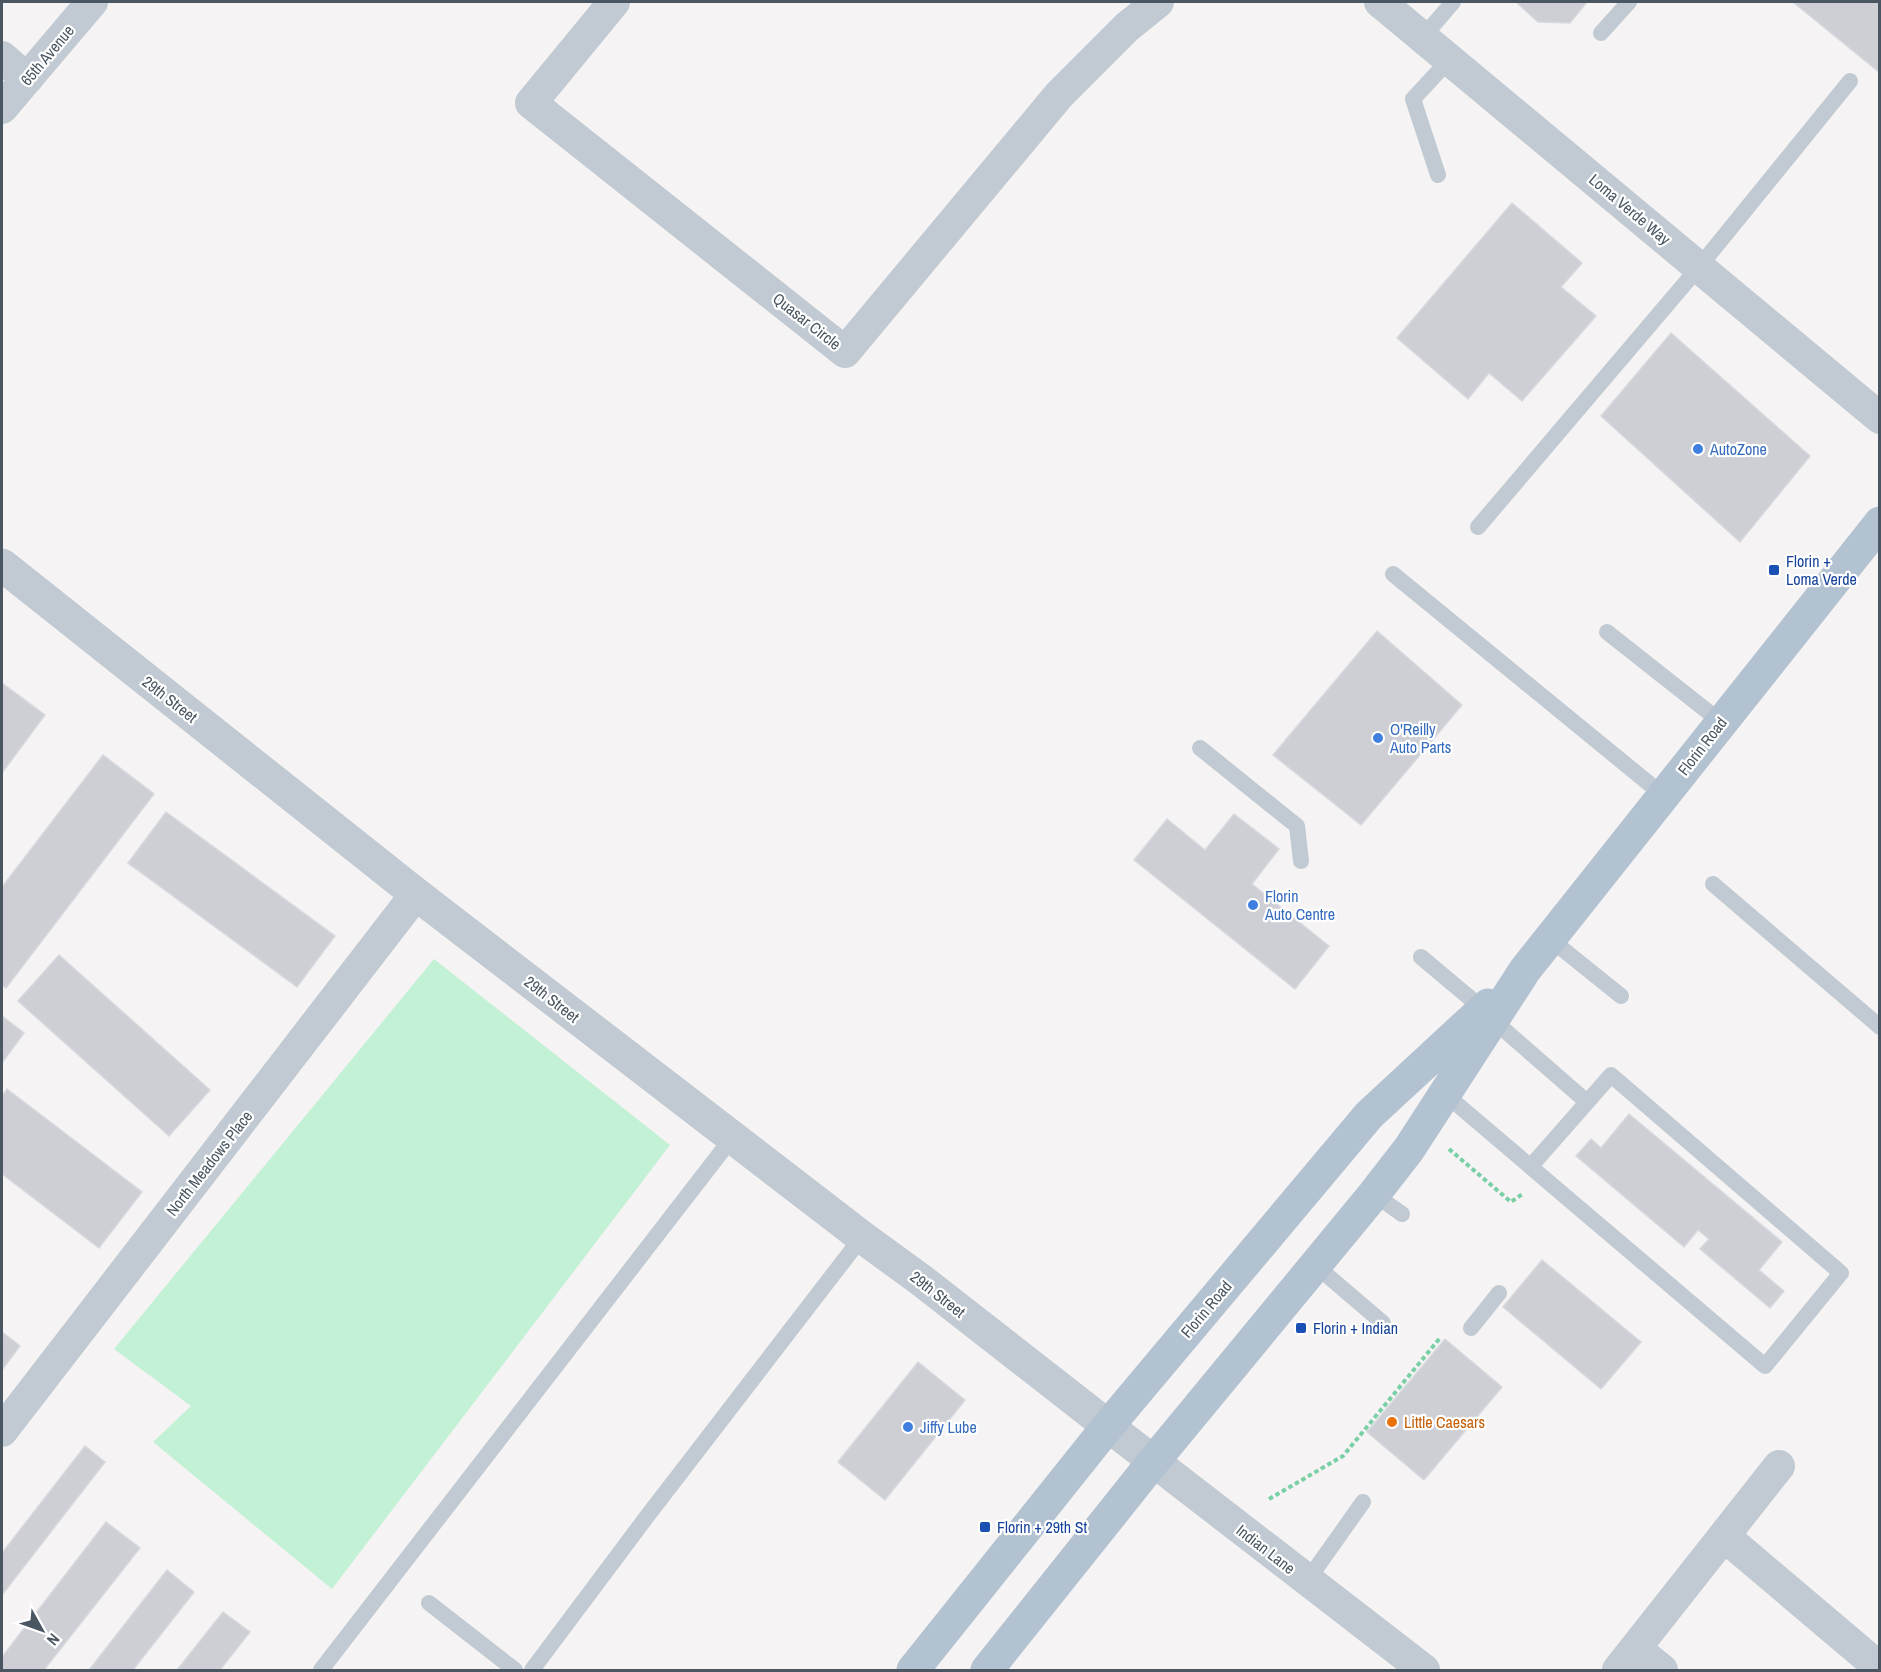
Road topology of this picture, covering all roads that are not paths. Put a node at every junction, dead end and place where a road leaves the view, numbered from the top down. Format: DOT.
graph roads {
  1 [pos="92,2"];
  2 [pos="614,2"];
  3 [pos="1158,2"];
  4 [pos="1380,2"];
  5 [pos="1453,2"];
  6 [pos="1629,2"];
  7 [pos="1601,33"];
  8 [pos="1423,38"];
  9 [pos="2,57"];
  10 [pos="1450,59"];
  11 [pos="27,79"];
  12 [pos="1850,81"];
  13 [pos="2,108"];
  14 [pos="1438,175"];
  15 [pos="1699,267"];
  16 [pos="1880,418"];
  17 [pos="1880,522"];
  18 [pos="1478,527"];
  19 [pos="2,565"];
  20 [pos="1393,574"];
  21 [pos="1607,632"];
  22 [pos="1721,722"];
  23 [pos="1200,748"];
  24 [pos="1664,795"];
  25 [pos="1301,861"];
  26 [pos="1713,884"];
  27 [pos="416,894"];
  28 [pos="1550,939"];
  29 [pos="1421,957"];
  30 [pos="1621,996"];
  31 [pos="1488,1015"];
  32 [pos="1880,1027"];
  33 [pos="1445,1094"];
  34 [pos="1587,1101"];
  35 [pos="732,1138"];
  36 [pos="1531,1166"];
  37 [pos="1374,1194"];
  38 [pos="1402,1214"];
  39 [pos="862,1237"];
  40 [pos="1315,1265"];
  41 [pos="1499,1293"];
  42 [pos="1383,1323"];
  43 [pos="1471,1328"];
  44 [pos="1108,1426"];
  45 [pos="2,1431"];
  46 [pos="1153,1462"];
  47 [pos="1779,1466"];
  48 [pos="1364,1502"];
  49 [pos="1724,1536"];
  50 [pos="1307,1581"];
  51 [pos="429,1603"];
  52 [pos="1627,1660"];
  53 [pos="1880,1668"];
  54 [pos="321,1671"];
  55 [pos="515,1671"];
  56 [pos="532,1671"];
  57 [pos="913,1671"];
  58 [pos="987,1671"];
  59 [pos="1424,1671"];
  60 [pos="1662,1671"];
  1 -- 11 [label="street, 65th Avenue"];
  2 -- 3 [label="street, Quasar Circle"];
  4 -- 8 [label="street, Loma Verde Way"];
  5 -- 8 [label="lane"];
  6 -- 7 [label="lane"];
  8 -- 10 [label="street, Loma Verde Way"];
  9 -- 11 [label="street"];
  10 -- 14 [label="lane"];
  10 -- 15 [label="street, Loma Verde Way"];
  11 -- 13 [label="street, 65th Avenue"];
  12 -- 15 [label="lane"];
  15 -- 16 [label="street, Loma Verde Way"];
  15 -- 18 [label="lane"];
  17 -- 22 [label="main road, Florin Road"];
  19 -- 27 [label="street, 29th Street"];
  20 -- 24 [label="lane"];
  21 -- 22 [label="lane"];
  22 -- 24 [label="main road, Florin Road"];
  23 -- 25 [label="lane"];
  24 -- 28 [label="main road, Florin Road"];
  26 -- 32 [label="lane"];
  27 -- 35 [label="street, 29th Street"];
  27 -- 45 [label="street, North Meadows Place"];
  28 -- 30 [label="lane"];
  28 -- 31 [label="main road, Florin Road"];
  29 -- 31 [label="lane"];
  31 -- 33 [label="main road, Florin Road"];
  31 -- 34 [label="lane"];
  31 -- 44 [label="main road, Florin Road"];
  33 -- 36 [label="lane"];
  33 -- 37 [label="main road, Florin Road"];
  34 -- 36 [label="lane"];
  34 -- 36 [label="lane"];
  35 -- 39 [label="street, 29th Street"];
  35 -- 54 [label="lane"];
  37 -- 38 [label="lane"];
  37 -- 40 [label="main road, Florin Road"];
  39 -- 44 [label="street, 29th Street"];
  39 -- 56 [label="lane"];
  40 -- 42 [label="lane"];
  40 -- 46 [label="main road, Florin Road"];
  41 -- 43 [label="lane"];
  44 -- 46 [label="street, Indian Lane"];
  44 -- 57 [label="main road, Florin Road"];
  46 -- 50 [label="street, Indian Lane"];
  46 -- 58 [label="main road, Florin Road"];
  47 -- 49 [label="street"];
  48 -- 50 [label="lane"];
  49 -- 52 [label="street"];
  49 -- 53 [label="street"];
  50 -- 59 [label="street, Indian Lane"];
  51 -- 55 [label="lane"];
  52 -- 60 [label="street"];
}
